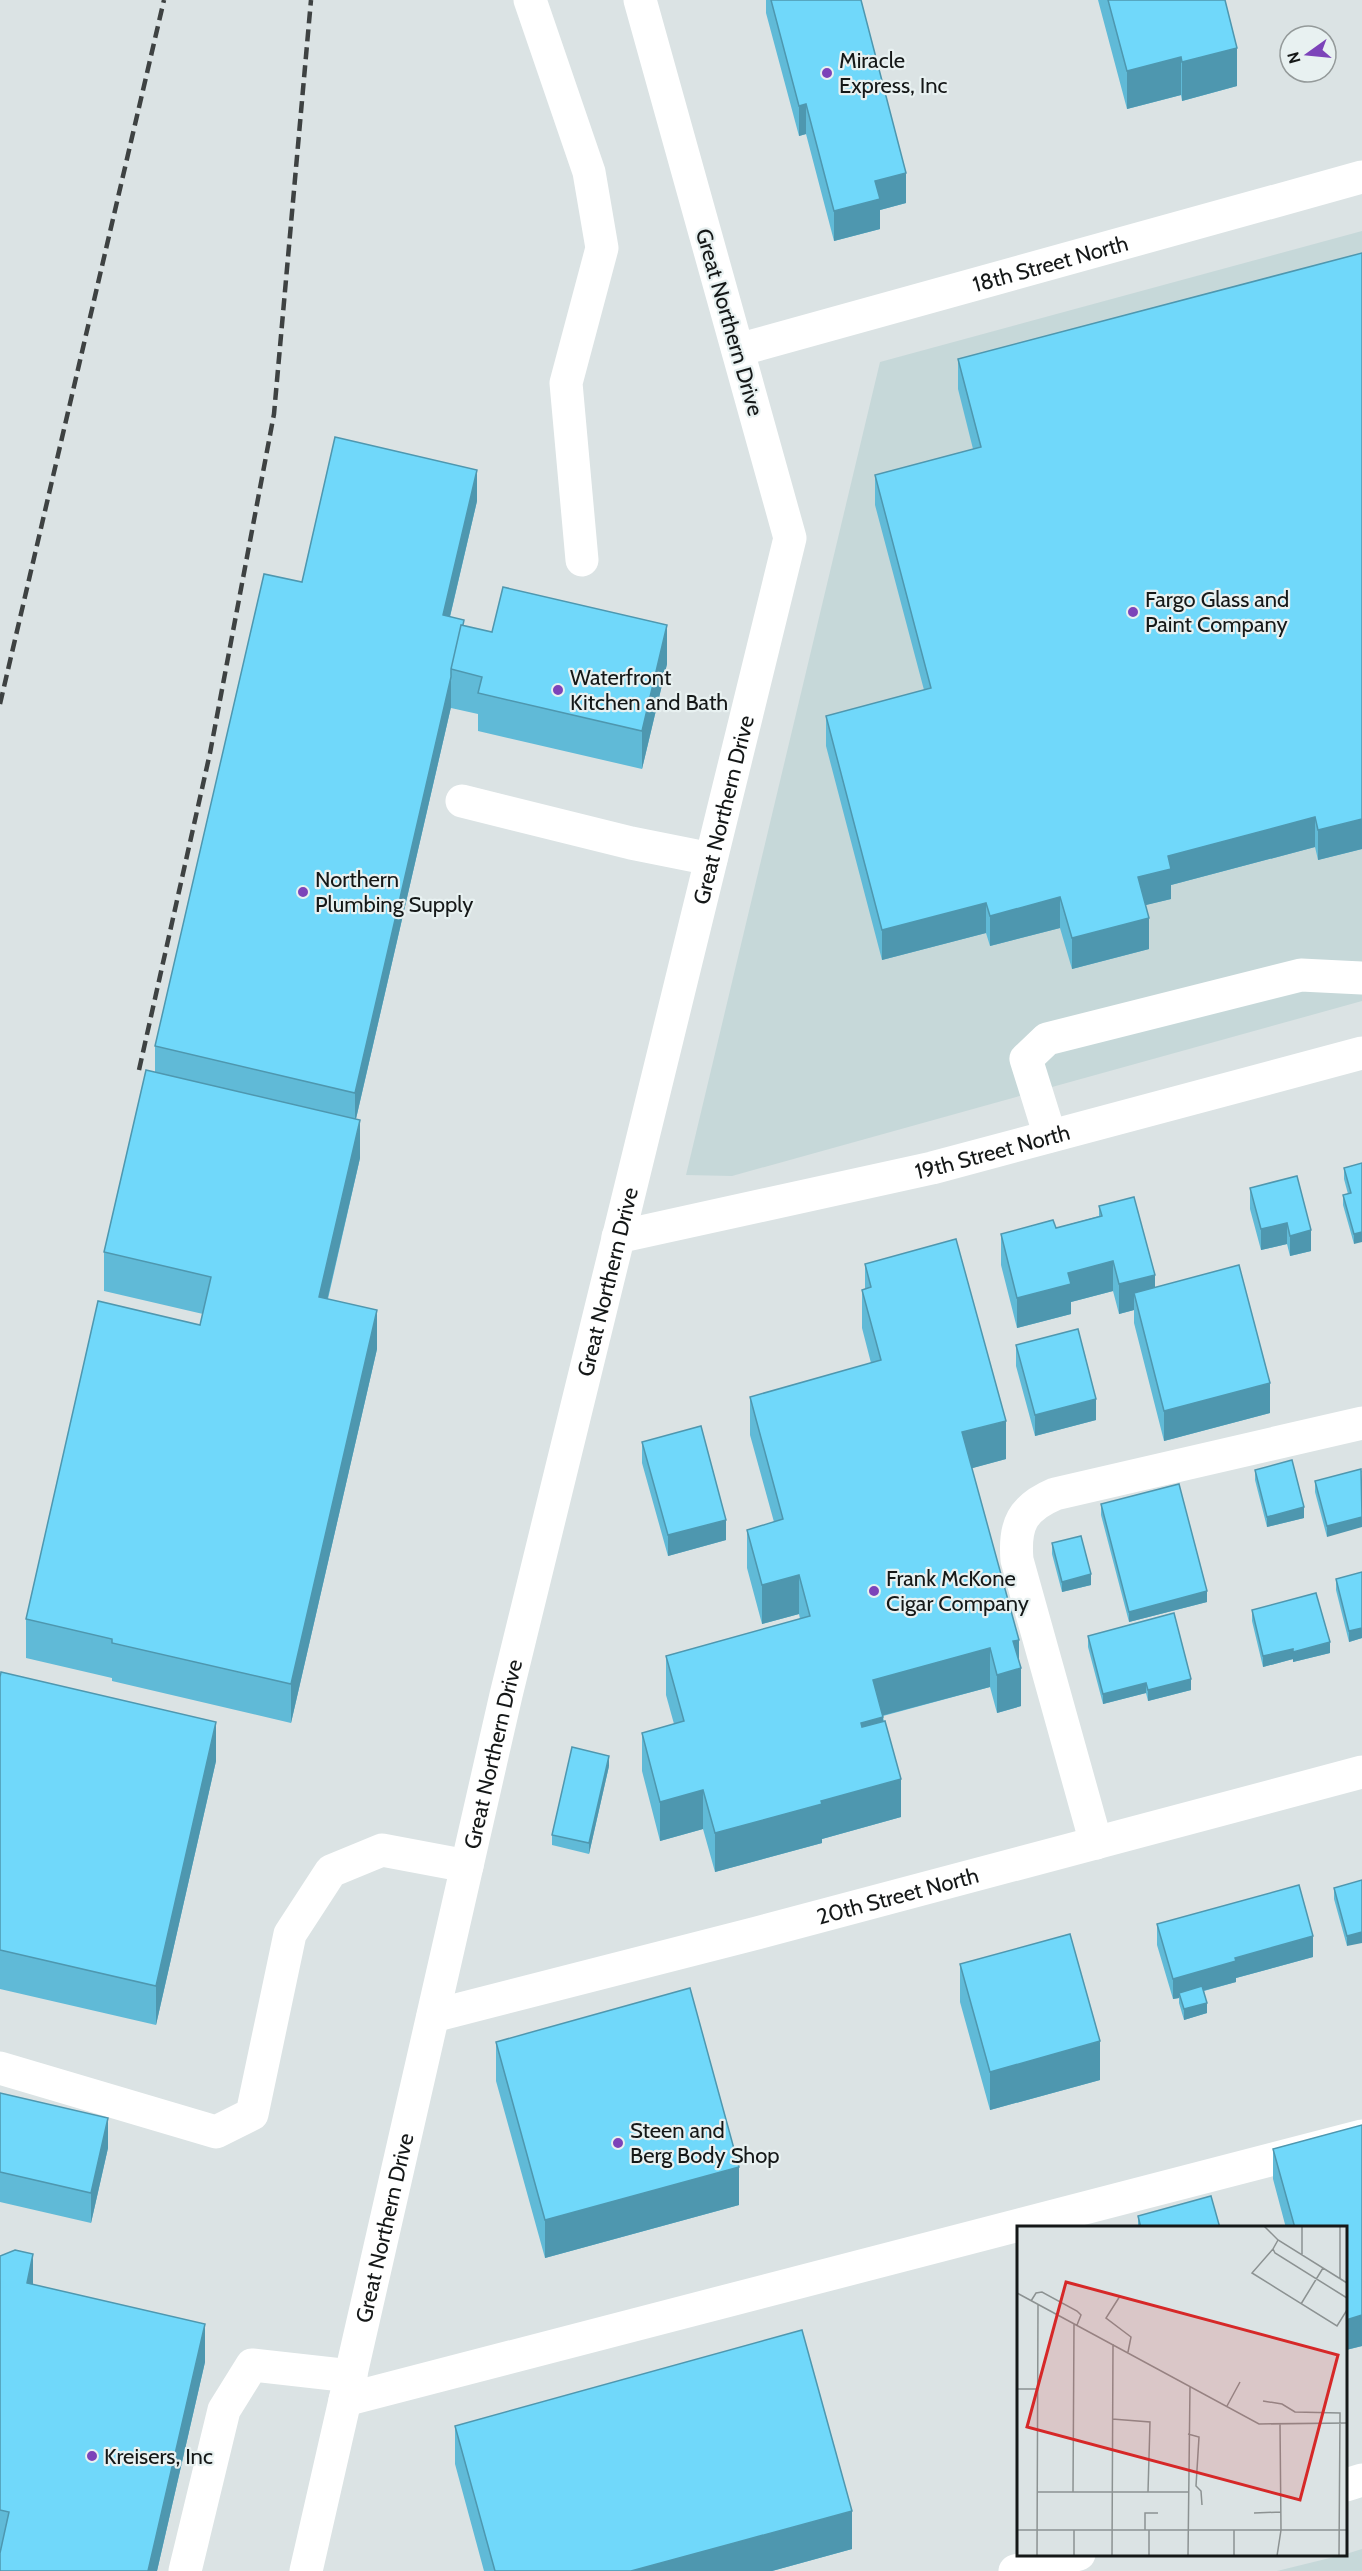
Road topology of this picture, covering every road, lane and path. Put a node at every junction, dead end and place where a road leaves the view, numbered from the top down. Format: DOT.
graph roads {
  1 [pos="530,0"];
  2 [pos="640,0"];
  3 [pos="1362,177"];
  4 [pos="738,350"];
  5 [pos="582,560"];
  6 [pos="462,801"];
  7 [pos="711,859"];
  8 [pos="1362,978"];
  9 [pos="1362,1053"];
  10 [pos="1050,1136"];
  11 [pos="618,1237"];
  12 [pos="1362,1423"];
  13 [pos="1362,1772"];
  14 [pos="1096,1843"];
  15 [pos="467,1866"];
  16 [pos="433,2016"];
  17 [pos="0,2068"];
  18 [pos="1362,2136"];
  19 [pos="348,2388"];
  20 [pos="1362,2481"];
  21 [pos="1347,2485"];
  22 [pos="1071,2556"];
  23 [pos="185,2571"];
  24 [pos="306,2571"];
  25 [pos="1015,2571"];
  1 -- 5 [label="street"];
  2 -- 4 [label="street, Great Northern Drive"];
  3 -- 4 [label="street, 18th Street North"];
  4 -- 7 [label="street, Great Northern Drive"];
  6 -- 7 [label="street"];
  7 -- 11 [label="street, Great Northern Drive"];
  8 -- 10 [label="street"];
  9 -- 10 [label="street, 19th Street North"];
  10 -- 11 [label="street, 19th Street North"];
  11 -- 15 [label="street, Great Northern Drive"];
  12 -- 14 [label="street"];
  13 -- 14 [label="street, 20th Street North"];
  14 -- 16 [label="street, 20th Street North"];
  15 -- 16 [label="street, Great Northern Drive"];
  15 -- 17 [label="street"];
  16 -- 19 [label="street, Great Northern Drive"];
  18 -- 19 [label="street"];
  19 -- 23 [label="street"];
  19 -- 24 [label="street, Great Northern Drive"];
  20 -- 21 [label="street"];
  22 -- 25 [label="street"];
}
